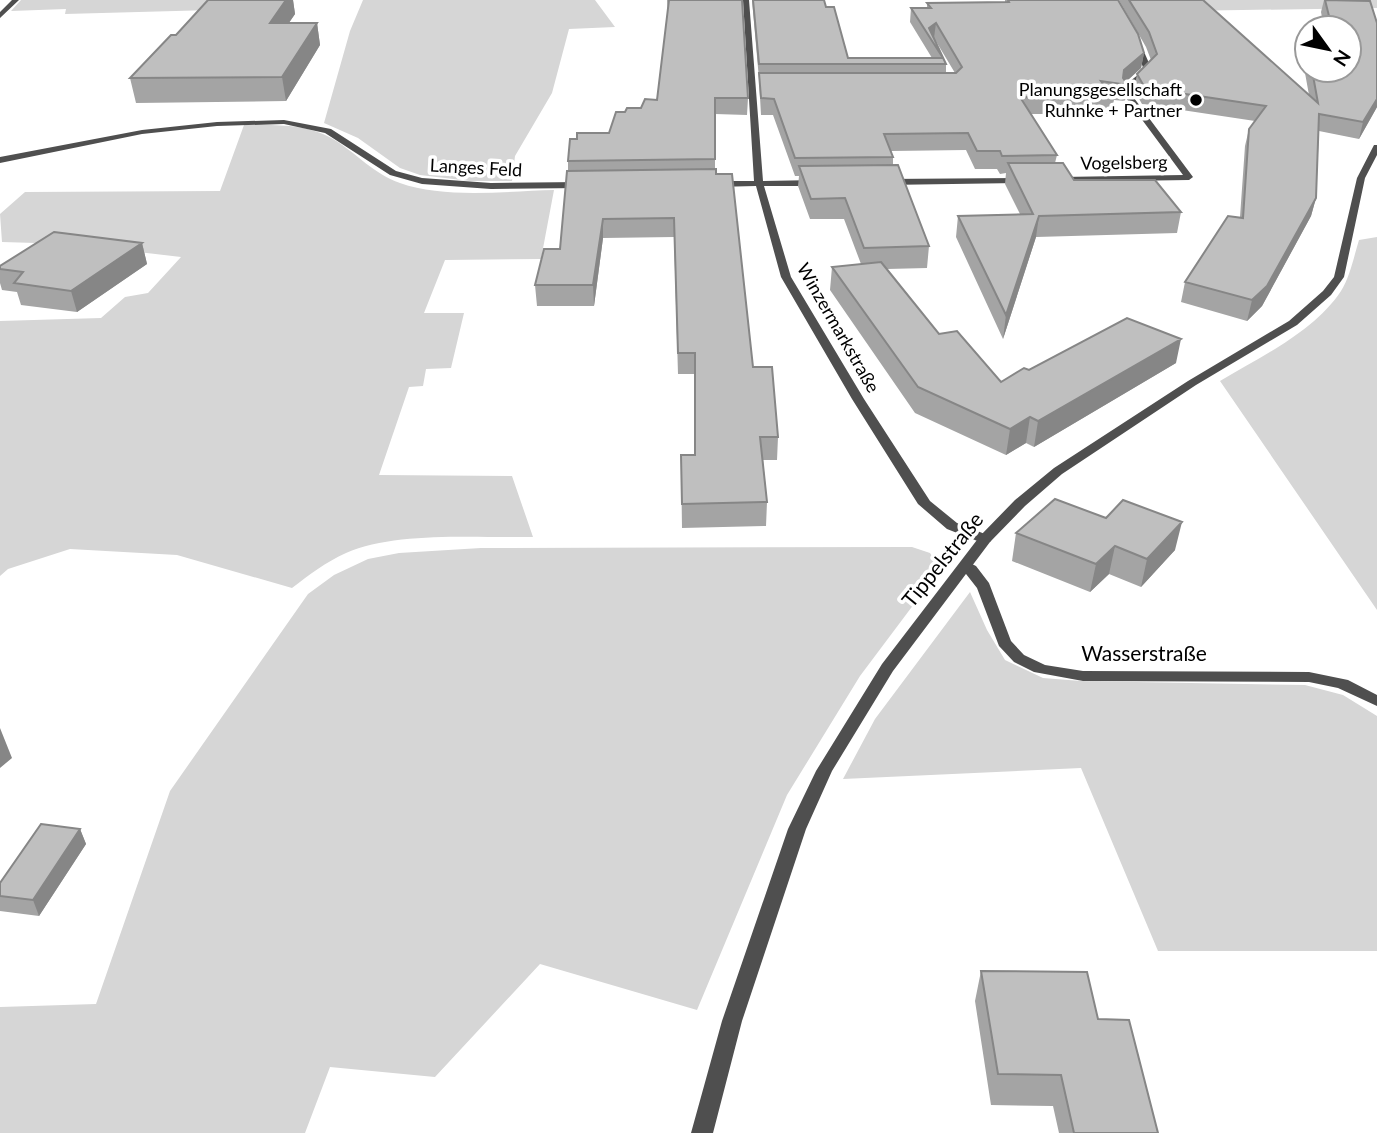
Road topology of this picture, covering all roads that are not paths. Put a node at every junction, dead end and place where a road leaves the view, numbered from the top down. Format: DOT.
graph roads {
  1 [pos="16,0"];
  2 [pos="747,0"];
  3 [pos="0,16"];
  4 [pos="1131,29"];
  5 [pos="754,84"];
  6 [pos="767,84"];
  7 [pos="1377,147"];
  8 [pos="0,160"];
  9 [pos="1056,180"];
  10 [pos="1030,181"];
  11 [pos="881,182"];
  12 [pos="759,183"];
  13 [pos="827,183"];
  14 [pos="705,184"];
  15 [pos="597,185"];
  16 [pos="985,539"];
  17 [pos="966,565"];
  18 [pos="1377,701"];
  19 [pos="702,1133"];
  1 -- 3 [label="street"];
  2 -- 5 [label="street, Winzermarkstraße"];
  4 -- 9 [label="street, Vogelsberg"];
  5 -- 6 [label="street"];
  5 -- 12 [label="street, Winzermarkstraße"];
  7 -- 16 [label="street, Tippelstraße"];
  8 -- 15 [label="street, Langes Feld"];
  10 -- 11 [label="street"];
  12 -- 13 [label="street"];
  12 -- 14 [label="street"];
  12 -- 16 [label="street, Winzermarkstraße"];
  16 -- 17 [label="street, Tippelstraße"];
  17 -- 18 [label="street, Wasserstraße"];
  17 -- 19 [label="street, Tippelstraße"];
}
